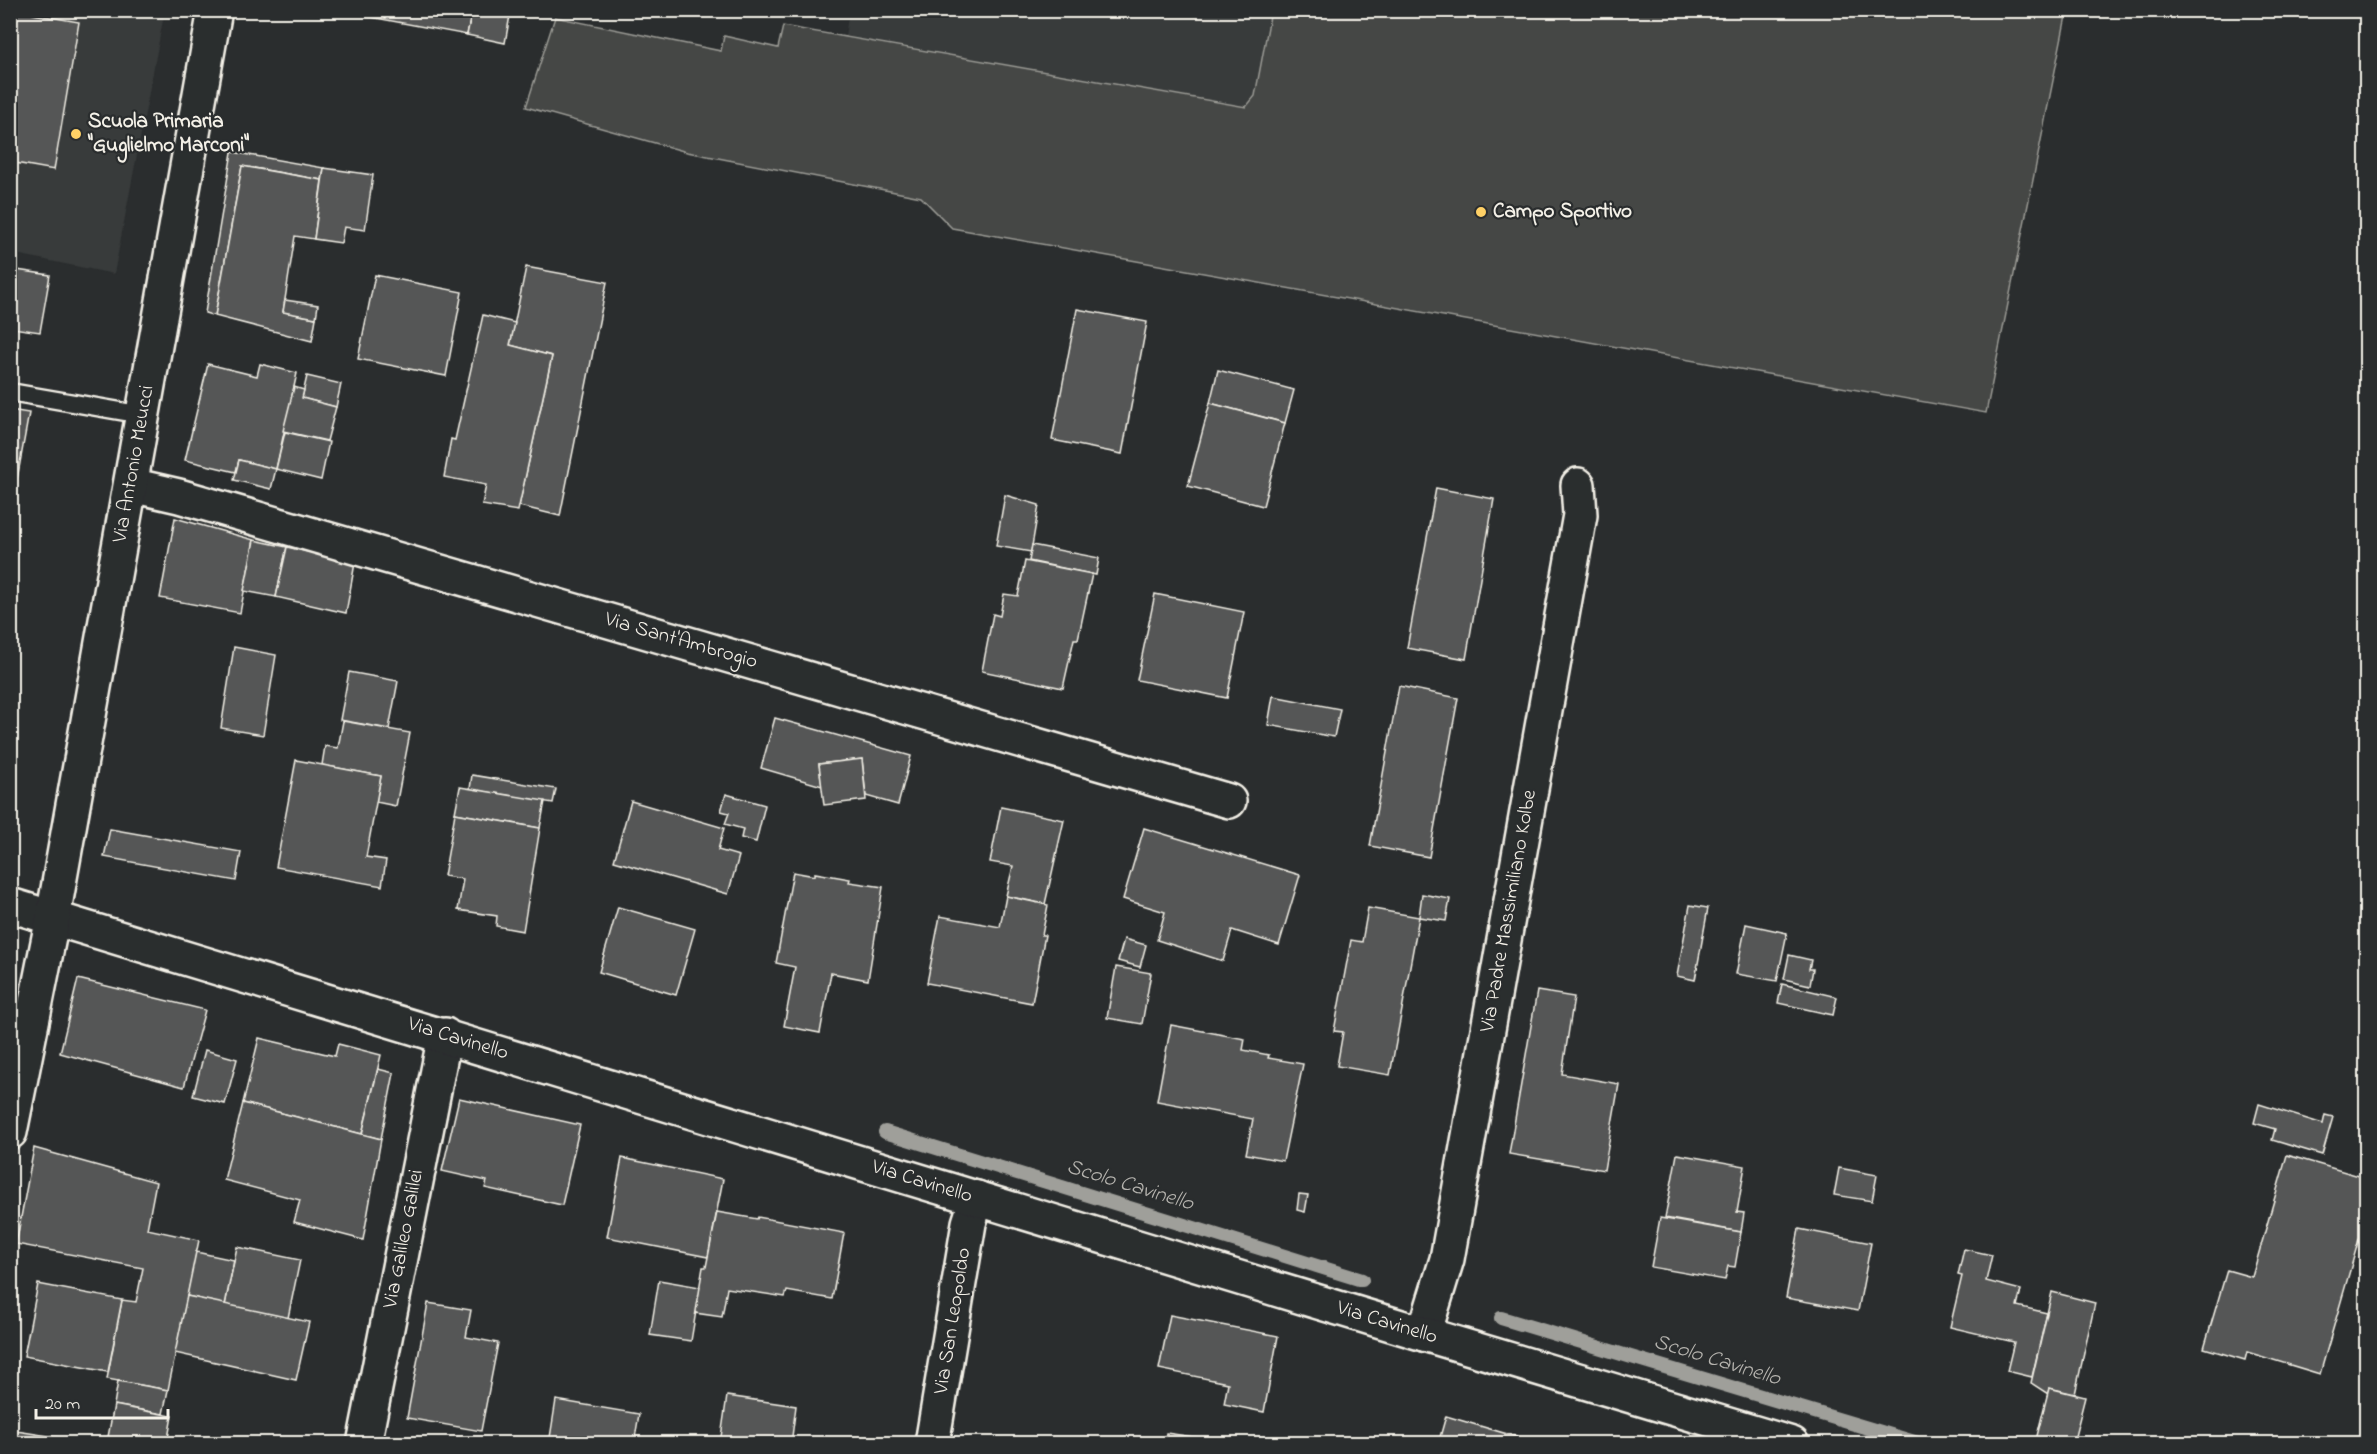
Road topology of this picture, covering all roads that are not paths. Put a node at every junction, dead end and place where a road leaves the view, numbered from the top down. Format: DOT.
graph roads {
  1 [pos="215,10"];
  2 [pos="10,392"];
  3 [pos="143,415"];
  4 [pos="131,485"];
  5 [pos="1578,485"];
  6 [pos="1229,801"];
  7 [pos="10,905"];
  8 [pos="53,917"];
  9 [pos="445,1035"];
  10 [pos="10,1132"];
  11 [pos="977,1198"];
  12 [pos="1424,1334"];
  13 [pos="364,1443"];
  14 [pos="933,1443"];
  15 [pos="1792,1443"];
  1 -- 3 [label="street, Via Antonio Meucci"];
  2 -- 3 [label="lane"];
  3 -- 4 [label="street, Via Antonio Meucci"];
  4 -- 6 [label="street, Via Sant'Ambrogio"];
  4 -- 8 [label="street, Via Antonio Meucci"];
  5 -- 12 [label="street, Via Padre Massimiliano Kolbe"];
  7 -- 8 [label="street, Via Cavinello"];
  8 -- 9 [label="street, Via Cavinello"];
  8 -- 10 [label="street, Via Antonio Meucci"];
  9 -- 11 [label="street, Via Cavinello"];
  9 -- 13 [label="street, Via Galileo Galilei"];
  11 -- 12 [label="street, Via Cavinello"];
  11 -- 14 [label="street, Via San Leopoldo"];
  12 -- 15 [label="street, Via Cavinello"];
}
